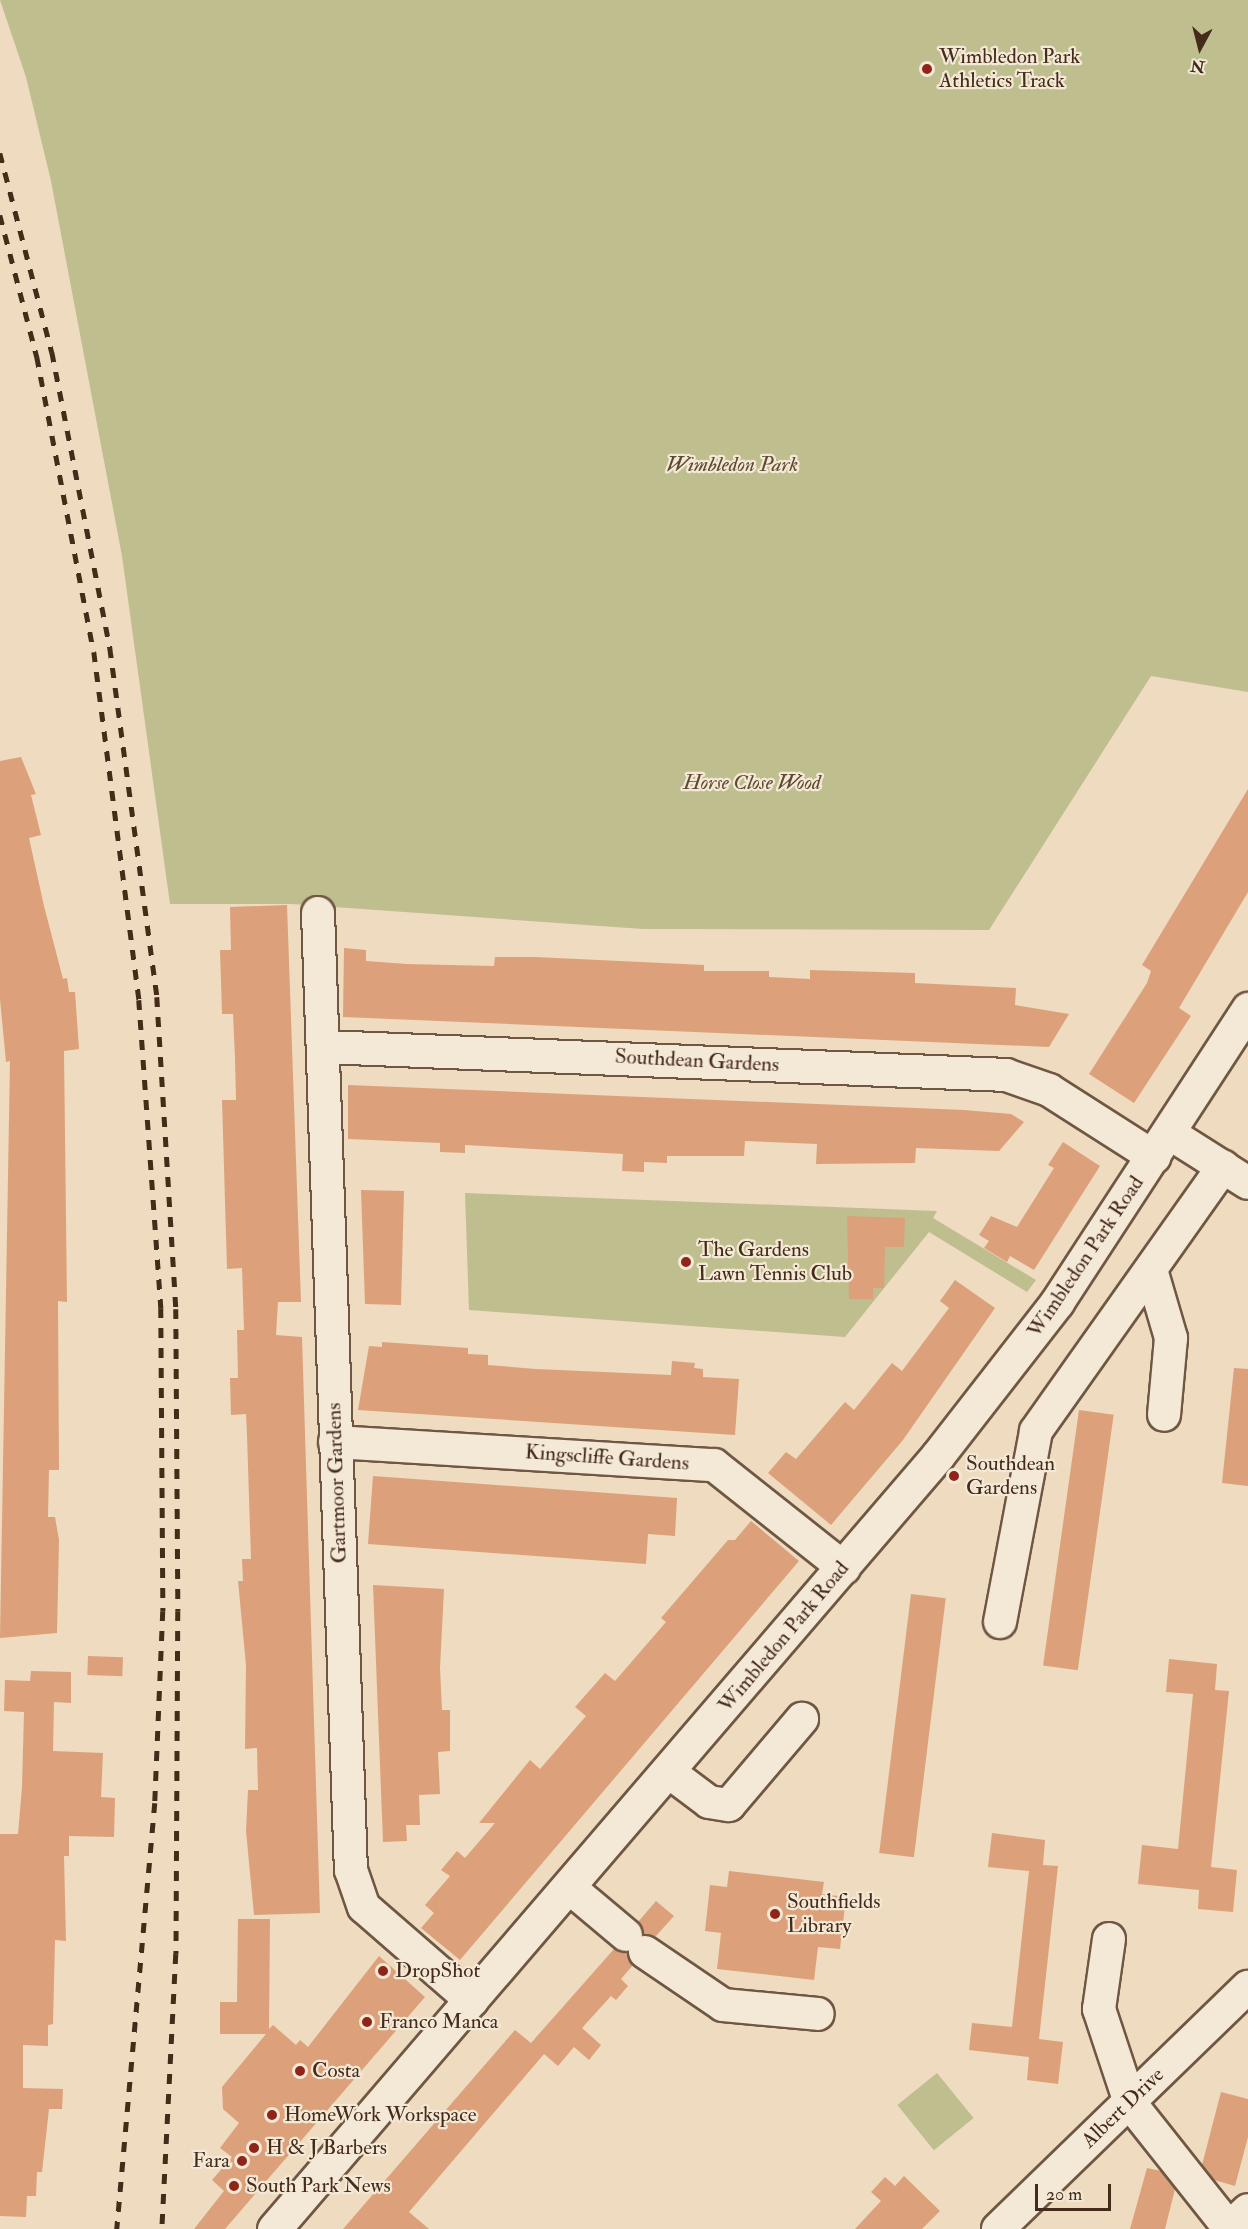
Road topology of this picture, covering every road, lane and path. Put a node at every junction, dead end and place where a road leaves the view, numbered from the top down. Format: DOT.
graph roads {
  1 [pos="318,913"];
  2 [pos="1248,1009"];
  3 [pos="325,1047"];
  4 [pos="1162,1145"];
  5 [pos="1236,1175"];
  6 [pos="1152,1273"];
  7 [pos="1164,1415"];
  8 [pos="335,1442"];
  9 [pos="844,1568"];
  10 [pos="1000,1622"];
  11 [pos="802,1719"];
  12 [pos="669,1772"];
  13 [pos="570,1888"];
  14 [pos="1109,1940"];
  15 [pos="1248,1987"];
  16 [pos="472,2001"];
  17 [pos="818,2014"];
  18 [pos="1130,2103"];
  19 [pos="1248,2210"];
  20 [pos="274,2229"];
  21 [pos="998,2229"];
  22 [pos="1229,2229"];
  1 -- 3 [label="street, Gartmoor Gardens"];
  2 -- 4 [label="street, Wimbledon Park Road"];
  3 -- 4 [label="street, Southdean Gardens"];
  3 -- 8 [label="street, Gartmoor Gardens"];
  4 -- 5 [label="street, Southdean Gardens"];
  4 -- 9 [label="street, Wimbledon Park Road"];
  5 -- 6 [label="street"];
  6 -- 7 [label="street"];
  6 -- 10 [label="street"];
  8 -- 9 [label="street, Kingscliffe Gardens"];
  8 -- 16 [label="street, Gartmoor Gardens"];
  9 -- 12 [label="street, Wimbledon Park Road"];
  11 -- 12 [label="street"];
  12 -- 13 [label="street, Wimbledon Park Road"];
  13 -- 16 [label="street, Wimbledon Park Road"];
  13 -- 17 [label="street"];
  14 -- 18 [label="street"];
  15 -- 18 [label="street, Albert Drive"];
  16 -- 20 [label="street, Wimbledon Park Road"];
  18 -- 21 [label="street, Albert Drive"];
  18 -- 22 [label="street"];
  19 -- 22 [label="street"];
}
